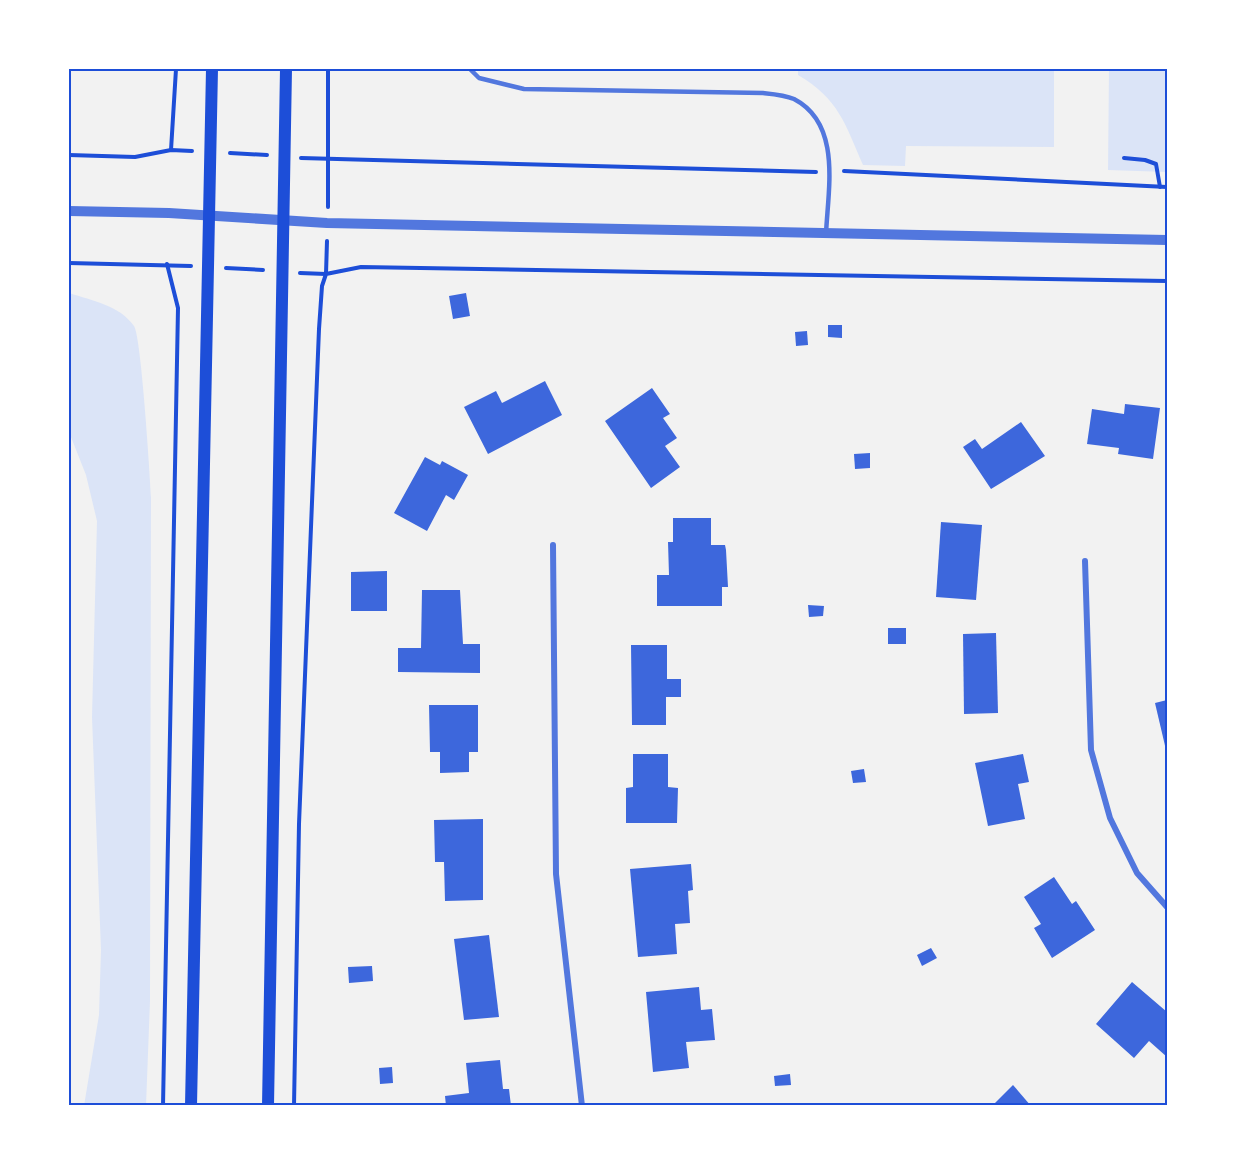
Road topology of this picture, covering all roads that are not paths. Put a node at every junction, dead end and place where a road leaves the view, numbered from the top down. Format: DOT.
graph roads {
  1 [pos="212,69"];
  2 [pos="286,69"];
  3 [pos="470,69"];
  4 [pos="69,211"];
  5 [pos="209,215"];
  6 [pos="284,220"];
  7 [pos="826,234"];
  8 [pos="1167,240"];
  9 [pos="553,545"];
  10 [pos="1085,561"];
  11 [pos="1167,907"];
  12 [pos="191,1106"];
  13 [pos="268,1106"];
  14 [pos="582,1106"];
  1 -- 5 [label="main road"];
  2 -- 6 [label="main road"];
  3 -- 7 [label="lane"];
  4 -- 5 [label="street"];
  5 -- 6 [label="street"];
  5 -- 12 [label="main road"];
  6 -- 7 [label="street"];
  6 -- 13 [label="main road"];
  7 -- 8 [label="street"];
  9 -- 14 [label="street"];
  10 -- 11 [label="street"];
}
